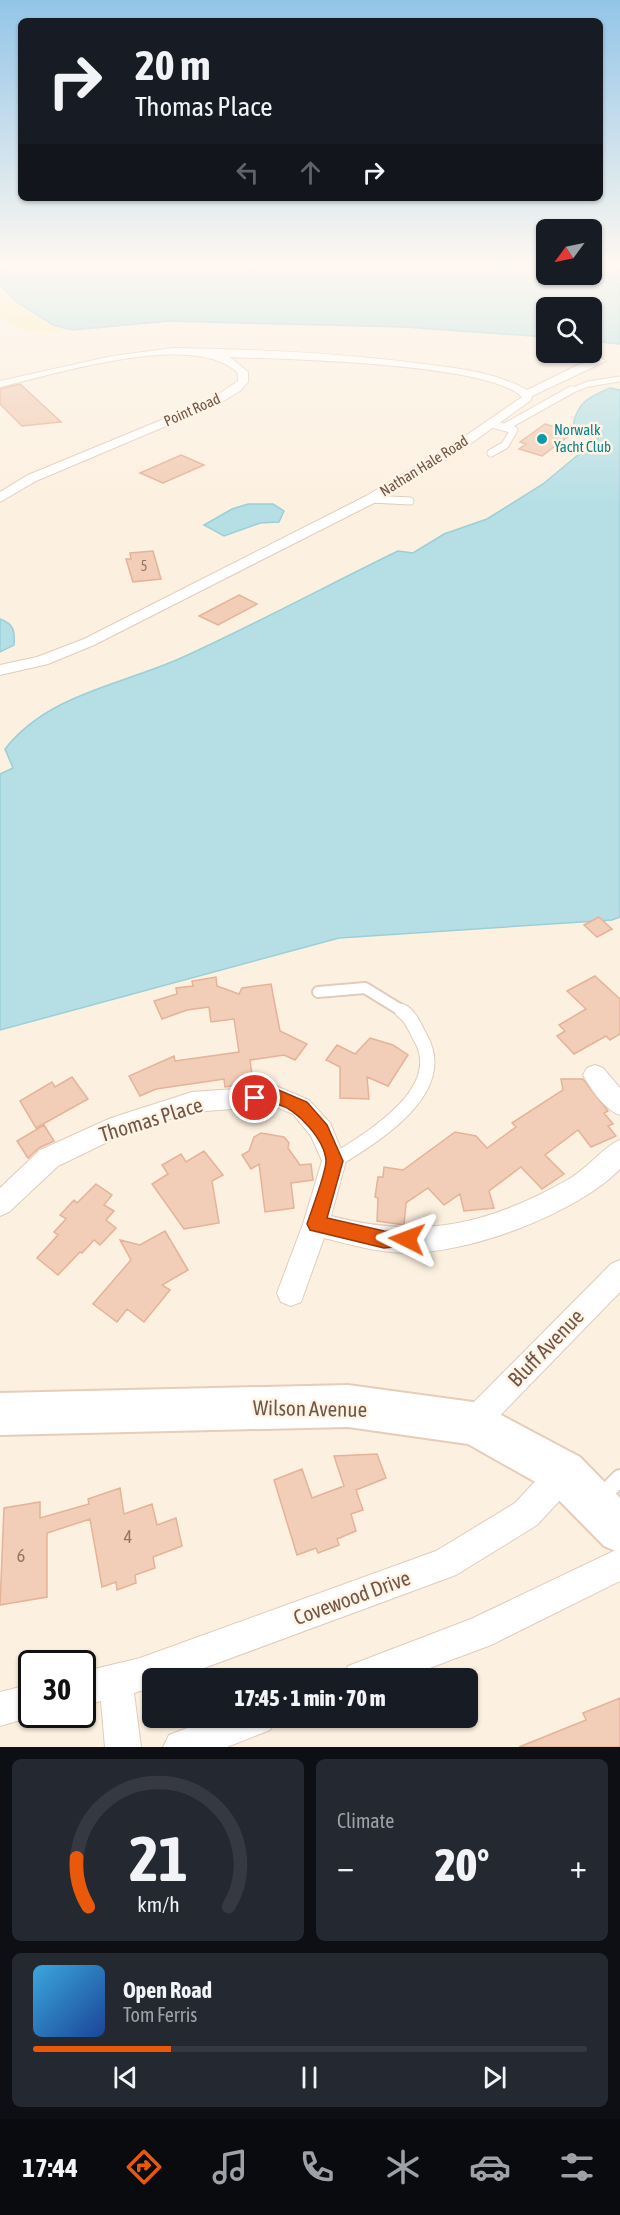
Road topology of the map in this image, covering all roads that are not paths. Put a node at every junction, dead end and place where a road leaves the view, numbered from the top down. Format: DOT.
graph roads {
  1 [pos="203,352"];
  2 [pos="594,363"];
  3 [pos="620,379"];
  4 [pos="0,384"];
  5 [pos="527,394"];
  6 [pos="498,425"];
  7 [pos="491,453"];
  8 [pos="0,498"];
  9 [pos="371,499"];
  10 [pos="410,501"];
  11 [pos="8,669"];
  12 [pos="318,992"];
  13 [pos="595,1075"];
  14 [pos="620,1105"];
  15 [pos="619,1154"];
  16 [pos="334,1161"];
  17 [pos="0,1204"];
  18 [pos="316,1224"];
  19 [pos="620,1274"];
  20 [pos="291,1293"];
  21 [pos="0,1413"];
  22 [pos="473,1423"];
  23 [pos="564,1473"];
  24 [pos="611,1504"];
  25 [pos="620,1564"];
  26 [pos="386,1668"];
  27 [pos="116,1681"];
  28 [pos="96,1686"];
  29 [pos="18,1704"];
  30 [pos="0,1709"];
  31 [pos="231,1728"];
  32 [pos="123,1747"];
  33 [pos="181,1747"];
  1 -- 4 [label="street, Point Road"];
  1 -- 5 [label="street"];
  1 -- 8 [label="street, Point Road"];
  2 -- 5 [label="street, Nathan Hale Road"];
  3 -- 6 [label="lane"];
  5 -- 6 [label="street, Nathan Hale Road"];
  6 -- 7 [label="lane"];
  6 -- 9 [label="street, Nathan Hale Road"];
  9 -- 10 [label="lane"];
  9 -- 11 [label="street, Nathan Hale Road"];
  12 -- 16 [label="lane"];
  13 -- 14 [label="street"];
  15 -- 18 [label="street"];
  16 -- 17 [label="street, Thomas Place"];
  16 -- 18 [label="street"];
  18 -- 20 [label="street"];
  19 -- 22 [label="street, Bluff Avenue"];
  21 -- 22 [label="main road, Wilson Avenue"];
  22 -- 23 [label="main road, Wilson Avenue"];
  23 -- 24 [label="main road, Wilson Avenue"];
  23 -- 27 [label="street, Covewood Drive"];
  25 -- 26 [label="street"];
  27 -- 28 [label="street, Covewood Drive"];
  27 -- 32 [label="street"];
  29 -- 30 [label="street"];
  31 -- 33 [label="street"];
}
